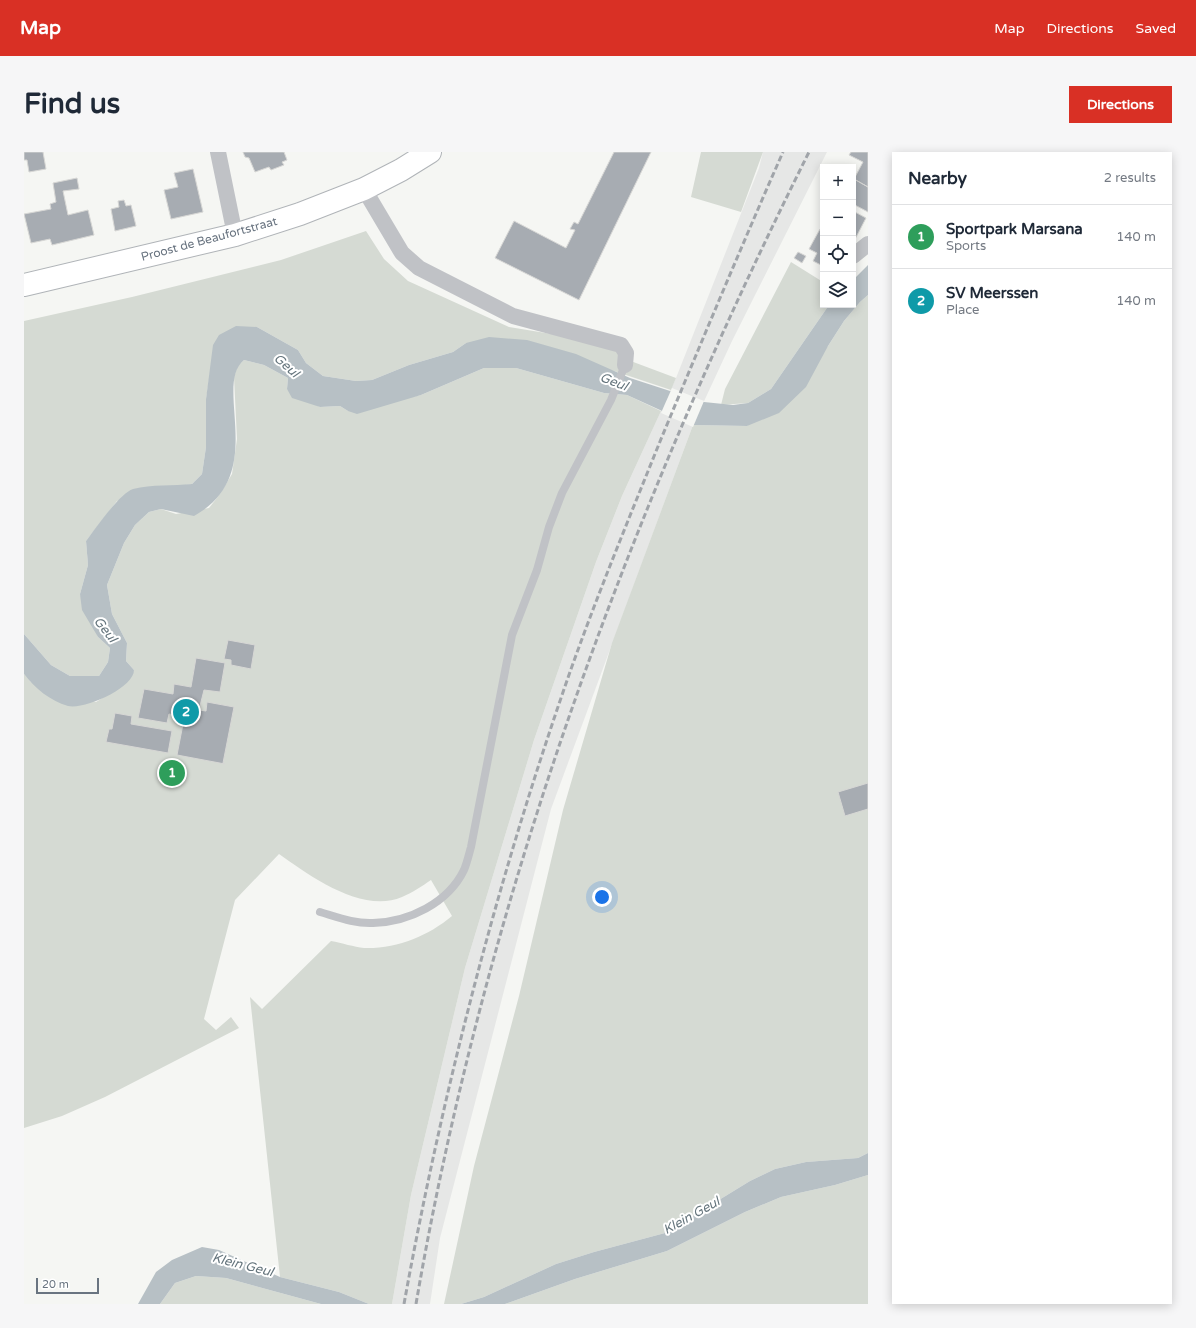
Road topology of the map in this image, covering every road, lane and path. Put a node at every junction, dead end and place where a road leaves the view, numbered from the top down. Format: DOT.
graph roads {
  1 [pos="218,152"];
  2 [pos="430,152"];
  3 [pos="364,189"];
  4 [pos="235,235"];
  5 [pos="868,244"];
  6 [pos="856,254"];
  7 [pos="24,285"];
  8 [pos="625,365"];
  9 [pos="320,912"];
  1 -- 4 [label="street"];
  2 -- 3 [label="street, Proost de Beaufortstraat"];
  3 -- 4 [label="street, Proost de Beaufortstraat"];
  3 -- 8 [label="street"];
  4 -- 7 [label="street, Proost de Beaufortstraat"];
  5 -- 6 [label="street"];
  8 -- 9 [label="lane"];
}
